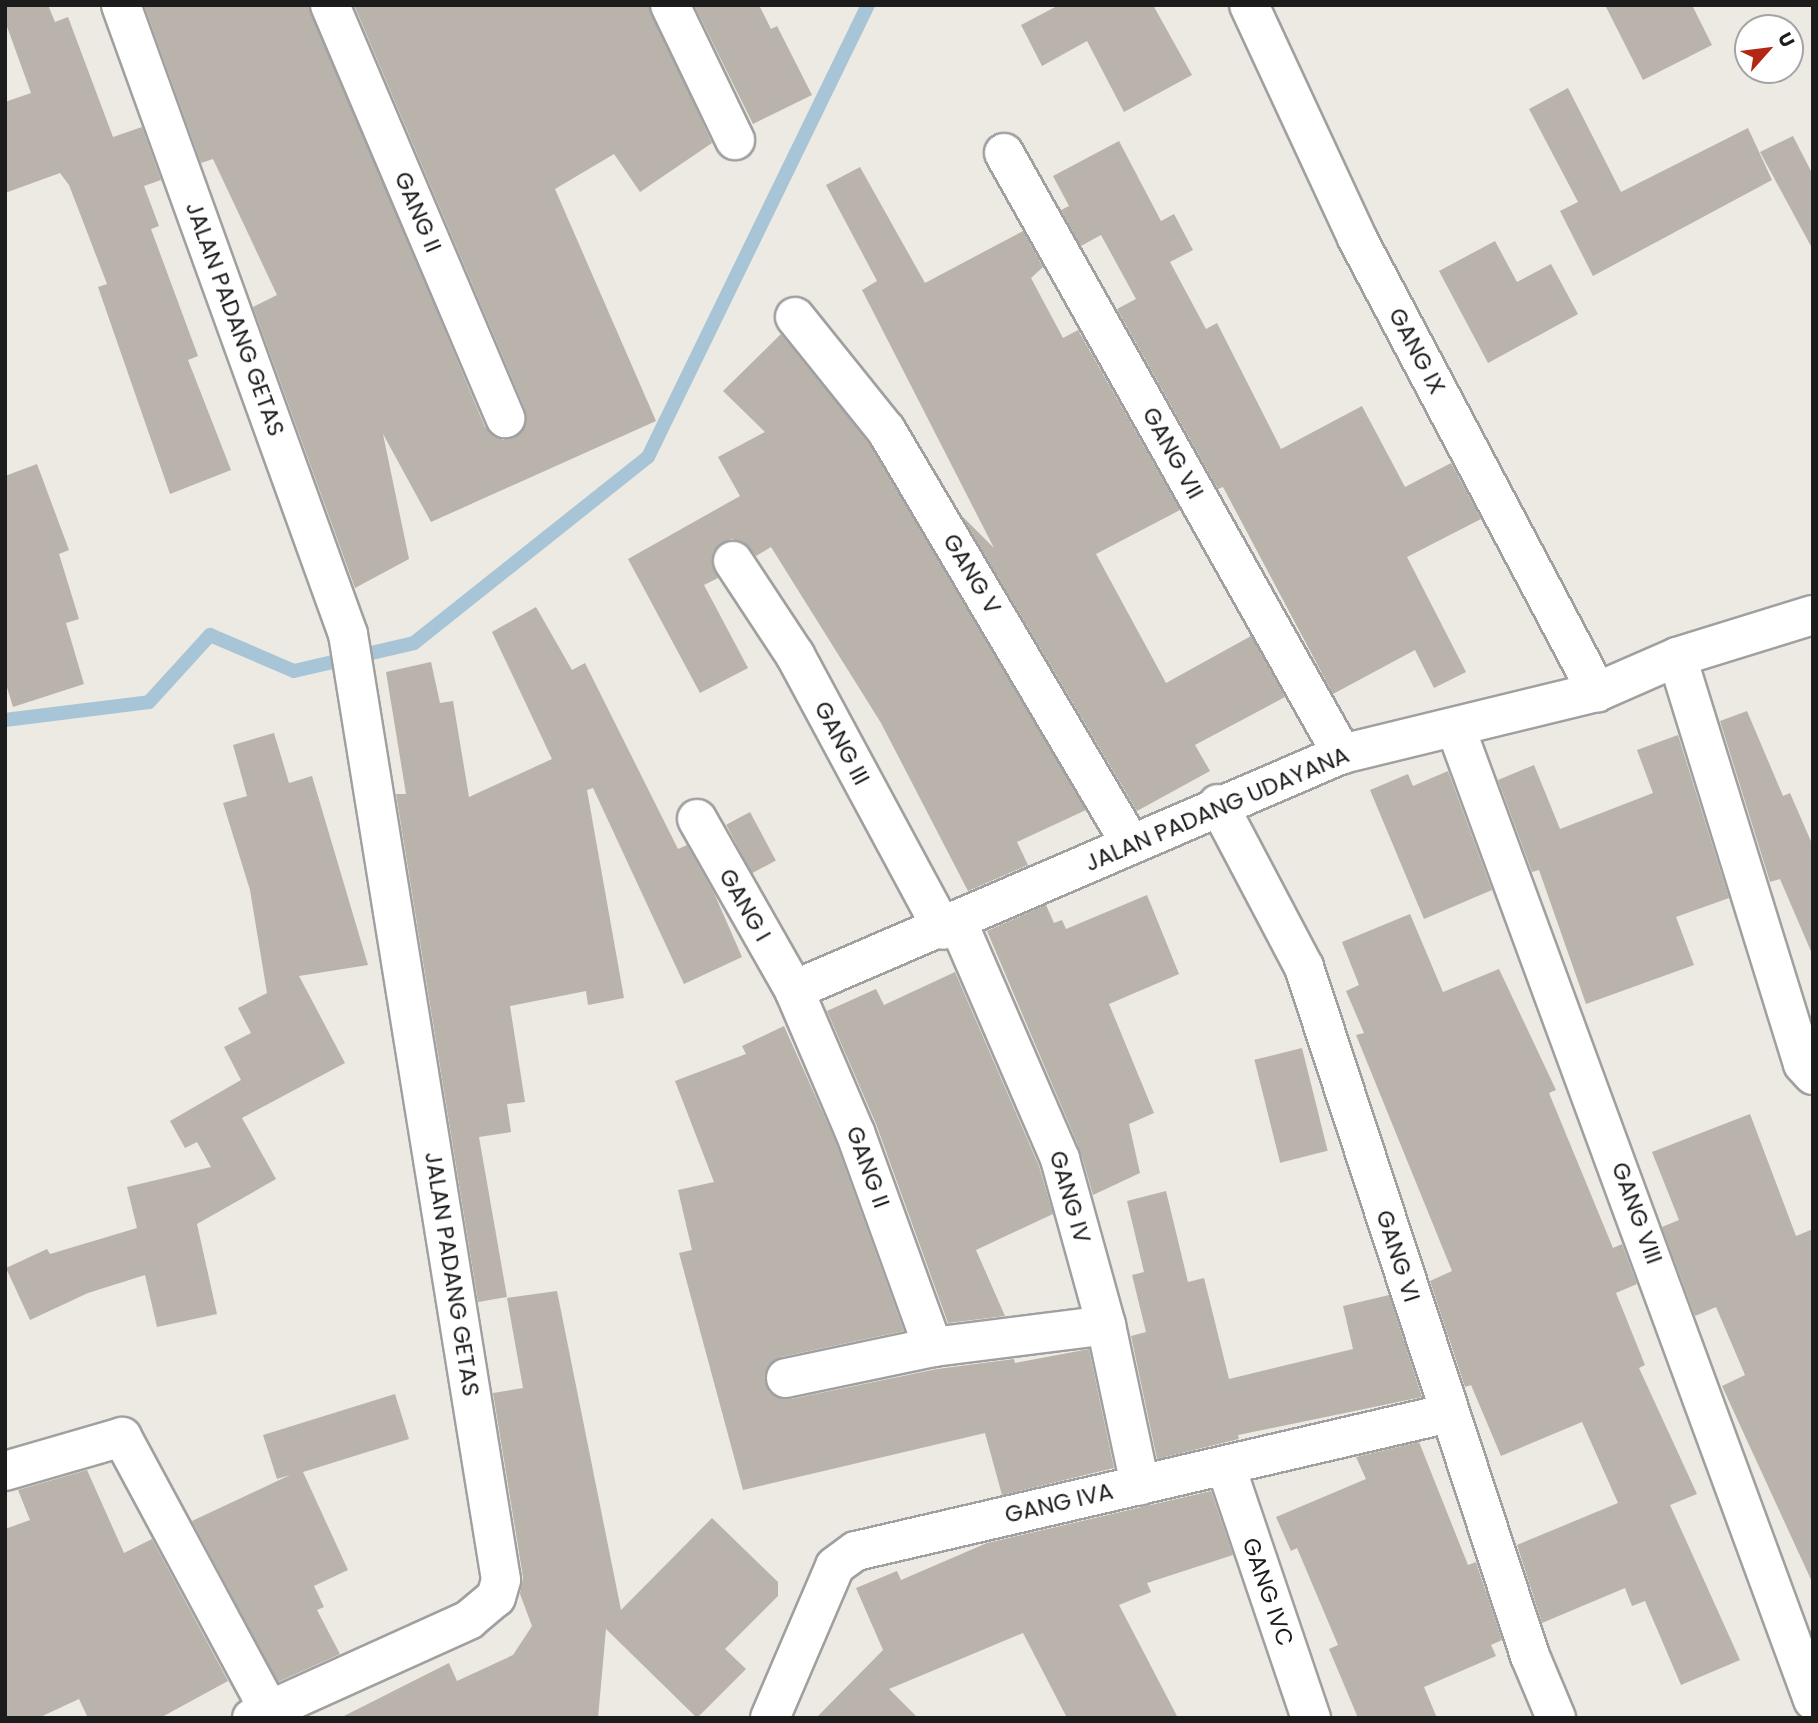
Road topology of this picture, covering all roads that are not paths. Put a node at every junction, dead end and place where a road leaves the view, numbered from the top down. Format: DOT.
graph roads {
  1 [pos="121,5"];
  2 [pos="330,5"];
  3 [pos="670,5"];
  4 [pos="1249,5"];
  5 [pos="735,140"];
  6 [pos="1004,153"];
  7 [pos="795,317"];
  8 [pos="505,418"];
  9 [pos="733,561"];
  10 [pos="1813,615"];
  11 [pos="1677,657"];
  12 [pos="1597,691"];
  13 [pos="1456,729"];
  14 [pos="1342,754"];
  15 [pos="1218,804"];
  16 [pos="697,819"];
  17 [pos="1131,844"];
  18 [pos="950,926"];
  19 [pos="794,990"];
  20 [pos="1813,1075"];
  21 [pos="1106,1325"];
  22 [pos="933,1348"];
  23 [pos="786,1378"];
  24 [pos="1449,1413"];
  25 [pos="1226,1467"];
  26 [pos="5,1471"];
  27 [pos="1140,1485"];
  28 [pos="1813,1700"];
  29 [pos="265,1715"];
  30 [pos="770,1718"];
  31 [pos="1311,1718"];
  32 [pos="1556,1718"];
  1 -- 29 [label="street, JALAN PADANG GETAS"];
  2 -- 8 [label="street, GANG II"];
  3 -- 5 [label="street"];
  4 -- 12 [label="street, GANG IX"];
  6 -- 14 [label="street, GANG VII"];
  7 -- 17 [label="street, GANG V"];
  9 -- 18 [label="street, GANG III"];
  10 -- 11 [label="street, JALAN PADANG UDAYANA"];
  11 -- 12 [label="street, JALAN PADANG UDAYANA"];
  11 -- 20 [label="street"];
  12 -- 13 [label="street, JALAN PADANG UDAYANA"];
  13 -- 14 [label="street, JALAN PADANG UDAYANA"];
  13 -- 28 [label="street, GANG VIII"];
  14 -- 15 [label="street, JALAN PADANG UDAYANA"];
  15 -- 17 [label="street, JALAN PADANG UDAYANA"];
  15 -- 24 [label="street, GANG VI"];
  16 -- 19 [label="street, GANG I"];
  17 -- 18 [label="street, JALAN PADANG UDAYANA"];
  18 -- 19 [label="street, JALAN PADANG UDAYANA"];
  18 -- 21 [label="street, GANG IV"];
  19 -- 22 [label="street, GANG II"];
  21 -- 22 [label="street"];
  21 -- 27 [label="street, GANG IV"];
  22 -- 23 [label="street"];
  24 -- 25 [label="street, GANG IVA"];
  24 -- 32 [label="street, GANG VI"];
  25 -- 27 [label="street, GANG IVA"];
  25 -- 31 [label="street, GANG IVC"];
  26 -- 29 [label="street, JALAN PADANG GETAS"];
  27 -- 30 [label="street, GANG IVA"];
}
